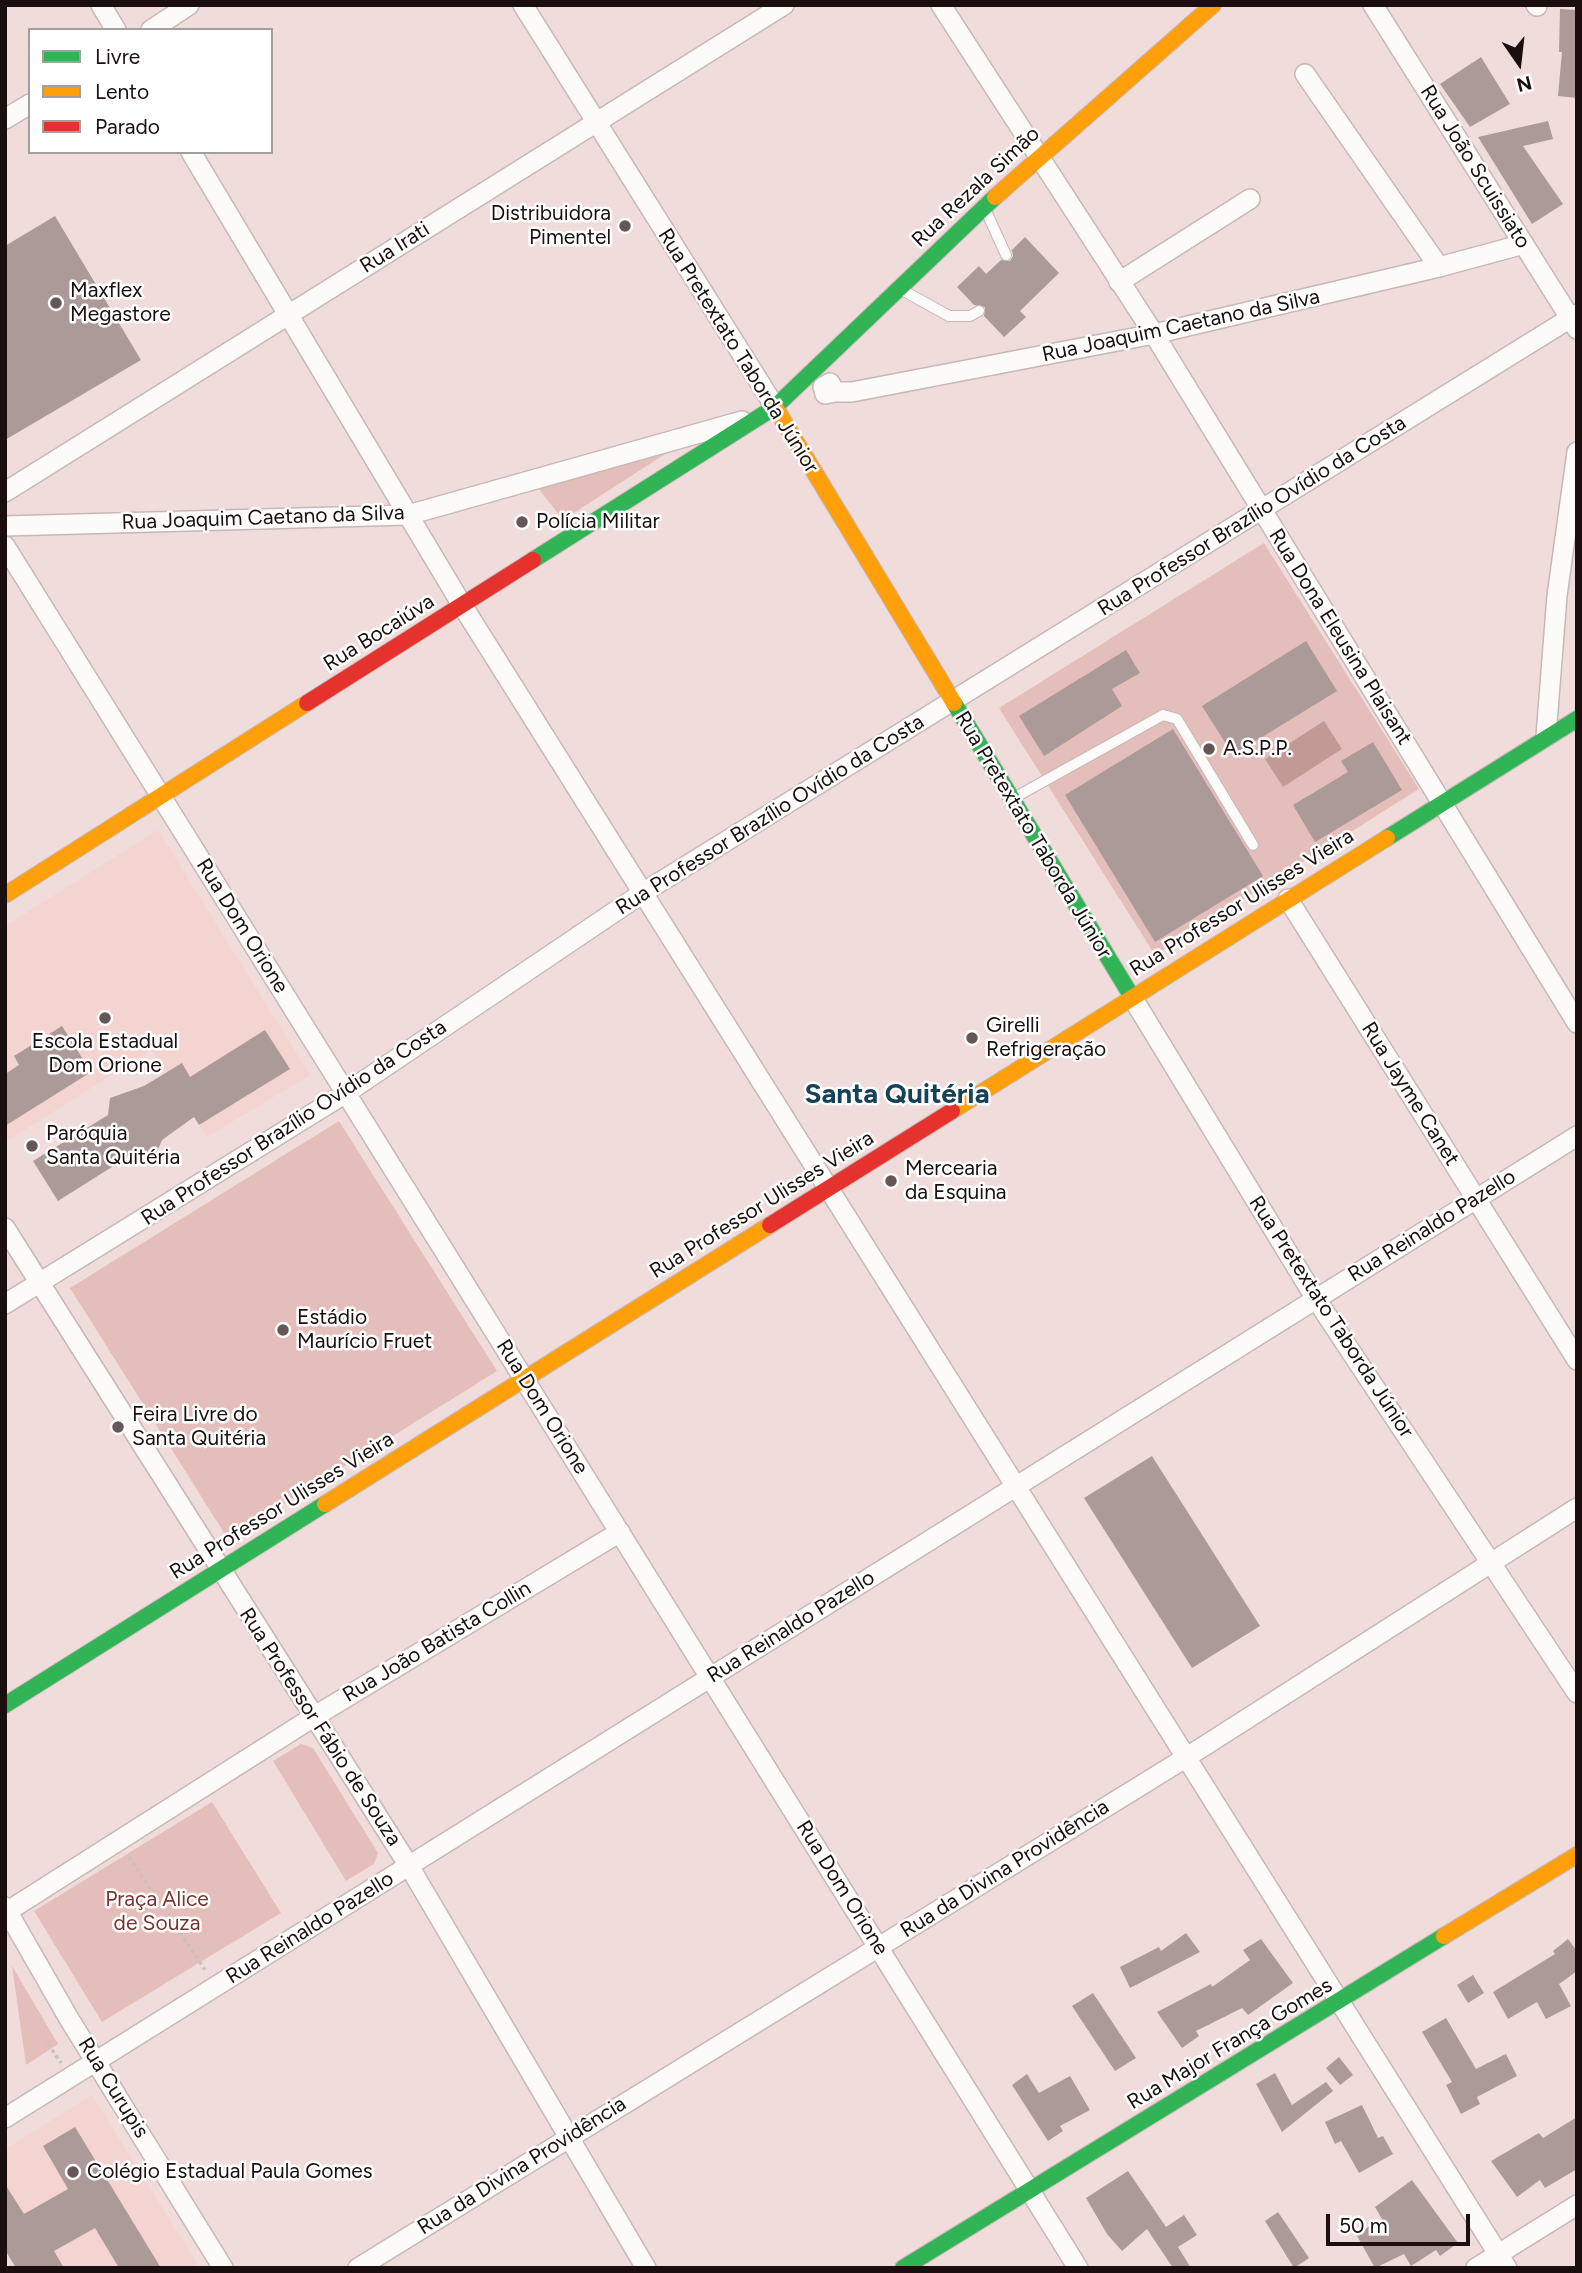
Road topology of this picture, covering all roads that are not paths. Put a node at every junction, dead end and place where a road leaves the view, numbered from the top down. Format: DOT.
graph roads {
  1 [pos="101,5"];
  2 [pos="189,5"];
  3 [pos="523,5"];
  4 [pos="784,5"];
  5 [pos="941,5"];
  6 [pos="1213,5"];
  7 [pos="1373,5"];
  8 [pos="115,28"];
  9 [pos="153,28"];
  10 [pos="1305,74"];
  11 [pos="28,105"];
  12 [pos="5,119"];
  13 [pos="596,122"];
  14 [pos="192,154"];
  15 [pos="1037,157"];
  16 [pos="1250,199"];
  17 [pos="984,207"];
  18 [pos="1524,244"];
  19 [pos="1006,255"];
  20 [pos="1439,267"];
  21 [pos="1119,282"];
  22 [pos="898,289"];
  23 [pos="979,311"];
  24 [pos="287,316"];
  25 [pos="1575,321"];
  26 [pos="1154,334"];
  27 [pos="835,392"];
  28 [pos="767,411"];
  29 [pos="1577,452"];
  30 [pos="5,492"];
  31 [pos="1261,511"];
  32 [pos="408,515"];
  33 [pos="5,526"];
  34 [pos="5,546"];
  35 [pos="462,605"];
  36 [pos="952,702"];
  37 [pos="1577,719"];
  38 [pos="1546,736"];
  39 [pos="161,796"];
  40 [pos="1012,800"];
  41 [pos="1443,802"];
  42 [pos="1253,845"];
  43 [pos="644,892"];
  44 [pos="5,895"];
  45 [pos="1288,899"];
  46 [pos="1132,997"];
  47 [pos="1577,1023"];
  48 [pos="346,1093"];
  49 [pos="1577,1136"];
  50 [pos="830,1188"];
  51 [pos="1476,1198"];
  52 [pos="5,1228"];
  53 [pos="39,1283"];
  54 [pos="1316,1299"];
  55 [pos="5,1304"];
  56 [pos="1577,1360"];
  57 [pos="525,1379"];
  58 [pos="1017,1486"];
  59 [pos="1577,1508"];
  60 [pos="620,1532"];
  61 [pos="1490,1562"];
  62 [pos="219,1570"];
  63 [pos="710,1677"];
  64 [pos="1577,1693"];
  65 [pos="5,1704"];
  66 [pos="315,1716"];
  67 [pos="1187,1757"];
  68 [pos="1577,1855"];
  69 [pos="409,1866"];
  70 [pos="6,1909"];
  71 [pos="878,1947"];
  72 [pos="1341,2002"];
  73 [pos="97,2061"];
  74 [pos="5,2118"];
  75 [pos="570,2137"];
  76 [pos="1029,2189"];
  77 [pos="1577,2205"];
  78 [pos="1503,2261"];
  79 [pos="223,2268"];
  80 [pos="358,2268"];
  81 [pos="646,2268"];
  82 [pos="903,2268"];
  83 [pos="1078,2268"];
  84 [pos="1476,2268"];
  1 -- 8 [label="street"];
  2 -- 9 [label="street"];
  3 -- 13 [label="street, Rua Pretextato Taborda Júnior"];
  4 -- 13 [label="street, Rua Irati"];
  5 -- 15 [label="street, Rua Dona Eleusina Plaisant"];
  6 -- 15 [label="street, Rua Rezala Simão"];
  7 -- 18 [label="street, Rua João Scuissiato"];
  10 -- 20 [label="street"];
  11 -- 12 [label="street"];
  13 -- 24 [label="street, Rua Irati"];
  13 -- 28 [label="street, Rua Pretextato Taborda Júnior"];
  14 -- 24 [label="street"];
  15 -- 17 [label="street, Rua Rezala Simão"];
  15 -- 21 [label="street, Rua Dona Eleusina Plaisant"];
  16 -- 21 [label="street"];
  17 -- 19 [label="lane"];
  17 -- 22 [label="street, Rua Rezala Simão"];
  18 -- 20 [label="street, Rua Joaquim Caetano da Silva"];
  18 -- 25 [label="street, Rua João Scuissiato"];
  20 -- 26 [label="street, Rua Joaquim Caetano da Silva"];
  21 -- 26 [label="street, Rua Dona Eleusina Plaisant"];
  22 -- 23 [label="lane"];
  22 -- 28 [label="street, Rua Rezala Simão"];
  24 -- 30 [label="street, Rua Irati"];
  24 -- 32 [label="street"];
  25 -- 31 [label="street, Rua Professor Brazílio Ovídio da Costa"];
  26 -- 27 [label="street, Rua Joaquim Caetano da Silva"];
  26 -- 31 [label="street, Rua Dona Eleusina Plaisant"];
  28 -- 32 [label="street, Rua Joaquim Caetano da Silva"];
  28 -- 35 [label="street, Rua Bocaiúva"];
  28 -- 36 [label="street, Rua Pretextato Taborda Júnior"];
  29 -- 38 [label="street"];
  31 -- 36 [label="street, Rua Professor Brazílio Ovídio da Costa"];
  31 -- 41 [label="street, Rua Dona Eleusina Plaisant"];
  32 -- 33 [label="street, Rua Joaquim Caetano da Silva"];
  32 -- 35 [label="street"];
  34 -- 39 [label="street, Rua Dom Orione"];
  35 -- 39 [label="street, Rua Bocaiúva"];
  35 -- 43 [label="street"];
  36 -- 40 [label="street, Rua Pretextato Taborda Júnior"];
  36 -- 43 [label="street, Rua Professor Brazílio Ovídio da Costa"];
  37 -- 38 [label="street, Rua Professor Ulisses Vieira"];
  38 -- 41 [label="street, Rua Professor Ulisses Vieira"];
  39 -- 44 [label="street, Rua Bocaiúva"];
  39 -- 48 [label="street, Rua Dom Orione"];
  40 -- 42 [label="lane"];
  40 -- 46 [label="street, Rua Pretextato Taborda Júnior"];
  41 -- 45 [label="street, Rua Professor Ulisses Vieira"];
  41 -- 47 [label="street, Rua Dona Eleusina Plaisant"];
  43 -- 48 [label="street, Rua Professor Brazílio Ovídio da Costa"];
  43 -- 50 [label="street"];
  45 -- 46 [label="street, Rua Professor Ulisses Vieira"];
  45 -- 51 [label="street, Rua Jayme Canet"];
  46 -- 50 [label="street, Rua Professor Ulisses Vieira"];
  46 -- 54 [label="street, Rua Pretextato Taborda Júnior"];
  48 -- 53 [label="street, Rua Professor Brazílio Ovídio da Costa"];
  48 -- 57 [label="street, Rua Dom Orione"];
  49 -- 51 [label="street, Rua Reinaldo Pazello"];
  50 -- 57 [label="street, Rua Professor Ulisses Vieira"];
  50 -- 58 [label="street"];
  51 -- 54 [label="street, Rua Reinaldo Pazello"];
  51 -- 56 [label="street, Rua Jayme Canet"];
  52 -- 53 [label="street, Rua Professor Fábio de Souza"];
  53 -- 55 [label="street, Rua Professor Brazílio Ovídio da Costa"];
  53 -- 62 [label="street, Rua Professor Fábio de Souza"];
  54 -- 58 [label="street, Rua Reinaldo Pazello"];
  54 -- 61 [label="street, Rua Pretextato Taborda Júnior"];
  57 -- 60 [label="street, Rua Dom Orione"];
  57 -- 62 [label="street, Rua Professor Ulisses Vieira"];
  58 -- 63 [label="street, Rua Reinaldo Pazello"];
  58 -- 67 [label="street"];
  59 -- 61 [label="street, Rua da Divina Providência"];
  60 -- 63 [label="street, Rua Dom Orione"];
  60 -- 66 [label="street, Rua João Batista Collin"];
  61 -- 64 [label="street, Rua Pretextato Taborda Júnior"];
  61 -- 67 [label="street, Rua da Divina Providência"];
  62 -- 65 [label="street, Rua Professor Ulisses Vieira"];
  62 -- 66 [label="street, Rua Professor Fábio de Souza"];
  63 -- 69 [label="street, Rua Reinaldo Pazello"];
  63 -- 71 [label="street, Rua Dom Orione"];
  66 -- 69 [label="street, Rua Professor Fábio de Souza"];
  66 -- 70 [label="street, Rua João Batista Collin"];
  67 -- 71 [label="street, Rua da Divina Providência"];
  67 -- 72 [label="street"];
  68 -- 72 [label="street, Rua Major França Gomes"];
  69 -- 73 [label="street, Rua Reinaldo Pazello"];
  69 -- 75 [label="street, Rua Professor Fábio de Souza"];
  70 -- 73 [label="street, Rua Curupis"];
  71 -- 75 [label="street, Rua da Divina Providência"];
  71 -- 76 [label="street, Rua Dom Orione"];
  72 -- 76 [label="street, Rua Major França Gomes"];
  72 -- 78 [label="street"];
  73 -- 74 [label="street, Rua Reinaldo Pazello"];
  73 -- 79 [label="street, Rua Curupis"];
  75 -- 80 [label="street, Rua da Divina Providência"];
  75 -- 81 [label="street, Rua Professor Fábio de Souza"];
  76 -- 82 [label="street, Rua Major França Gomes"];
  76 -- 83 [label="street, Rua Dom Orione"];
  77 -- 78 [label="street"];
  78 -- 84 [label="street"];
}
